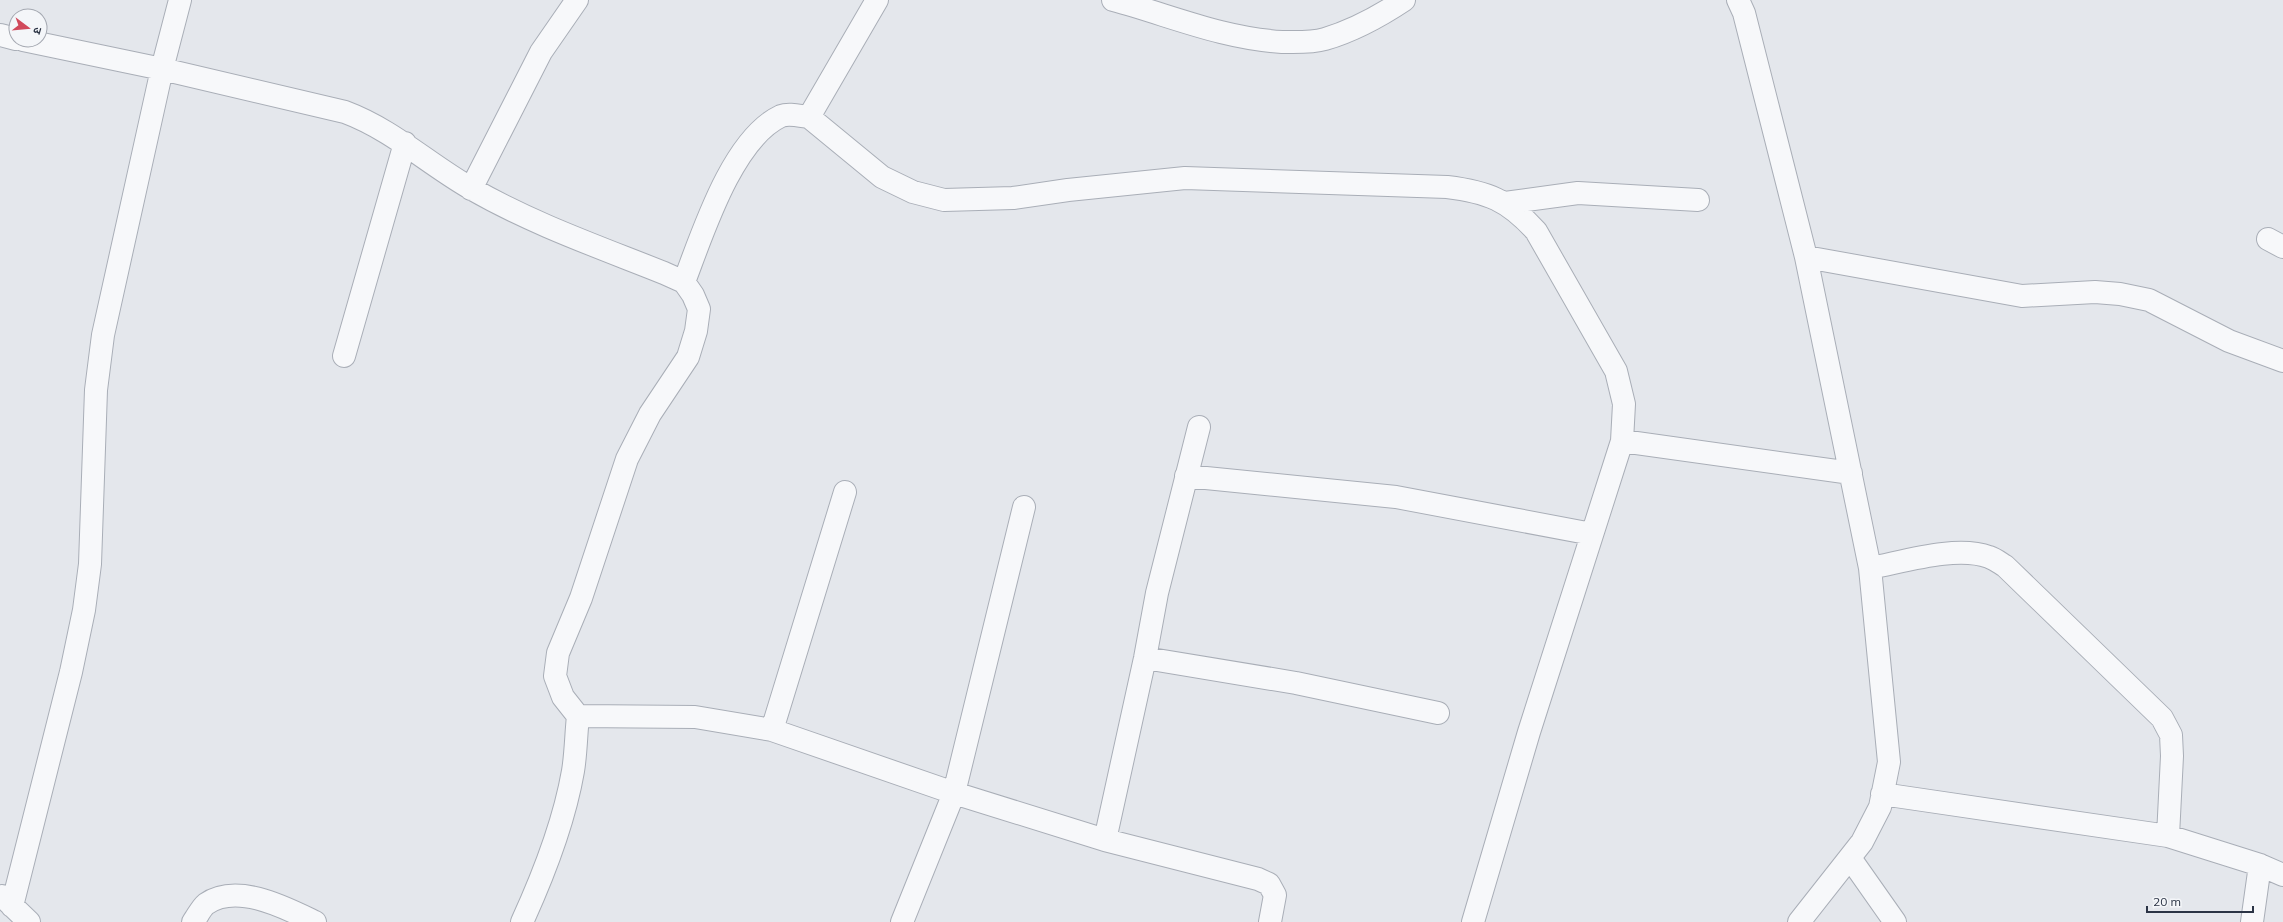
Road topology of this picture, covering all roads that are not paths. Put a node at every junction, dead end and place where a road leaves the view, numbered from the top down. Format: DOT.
graph roads {
  1 [pos="180,0"];
  2 [pos="577,0"];
  3 [pos="877,0"];
  4 [pos="1113,0"];
  5 [pos="1404,0"];
  6 [pos="1738,0"];
  7 [pos="1151,4"];
  8 [pos="48,45"];
  9 [pos="162,69"];
  10 [pos="809,117"];
  11 [pos="405,143"];
  12 [pos="471,189"];
  13 [pos="1698,200"];
  14 [pos="1505,203"];
  15 [pos="1806,257"];
  16 [pos="684,282"];
  17 [pos="344,356"];
  18 [pos="2283,361"];
  19 [pos="1199,427"];
  20 [pos="1622,441"];
  21 [pos="1851,473"];
  22 [pos="1186,476"];
  23 [pos="845,492"];
  24 [pos="1024,506"];
  25 [pos="1592,534"];
  26 [pos="1870,568"];
  27 [pos="1145,658"];
  28 [pos="1438,713"];
  29 [pos="578,716"];
  30 [pos="772,730"];
  31 [pos="954,793"];
  32 [pos="1882,794"];
  33 [pos="2168,836"];
  34 [pos="1105,840"];
  35 [pos="1850,858"];
  36 [pos="2260,865"];
  37 [pos="2283,875"];
  38 [pos="6,900"];
  39 [pos="29,922"];
  40 [pos="193,922"];
  41 [pos="315,922"];
  42 [pos="522,922"];
  43 [pos="902,922"];
  44 [pos="1270,922"];
  45 [pos="1473,922"];
  46 [pos="1799,922"];
  47 [pos="1895,922"];
  48 [pos="2252,922"];
  1 -- 9 [label="street"];
  2 -- 12 [label="street"];
  3 -- 10 [label="street"];
  4 -- 7 [label="street"];
  5 -- 7 [label="street"];
  6 -- 15 [label="street"];
  8 -- 9 [label="street"];
  9 -- 11 [label="street"];
  9 -- 38 [label="street"];
  10 -- 14 [label="street"];
  10 -- 16 [label="street"];
  11 -- 12 [label="street"];
  11 -- 17 [label="street"];
  12 -- 16 [label="street"];
  13 -- 14 [label="street"];
  14 -- 20 [label="street"];
  15 -- 18 [label="street"];
  15 -- 21 [label="street"];
  16 -- 29 [label="street"];
  19 -- 22 [label="street"];
  20 -- 21 [label="street"];
  20 -- 25 [label="street"];
  21 -- 26 [label="street"];
  22 -- 25 [label="street"];
  22 -- 27 [label="street"];
  23 -- 30 [label="street"];
  24 -- 31 [label="street"];
  25 -- 45 [label="street"];
  26 -- 32 [label="street"];
  26 -- 33 [label="street"];
  27 -- 28 [label="street"];
  27 -- 34 [label="street"];
  29 -- 30 [label="street"];
  29 -- 42 [label="street"];
  30 -- 31 [label="street"];
  31 -- 34 [label="street"];
  31 -- 43 [label="street"];
  32 -- 33 [label="street"];
  32 -- 35 [label="street"];
  33 -- 36 [label="street"];
  34 -- 44 [label="street"];
  35 -- 46 [label="street"];
  35 -- 47 [label="street"];
  36 -- 37 [label="street"];
  36 -- 48 [label="street"];
  38 -- 39 [label="street"];
  40 -- 41 [label="street"];
}
